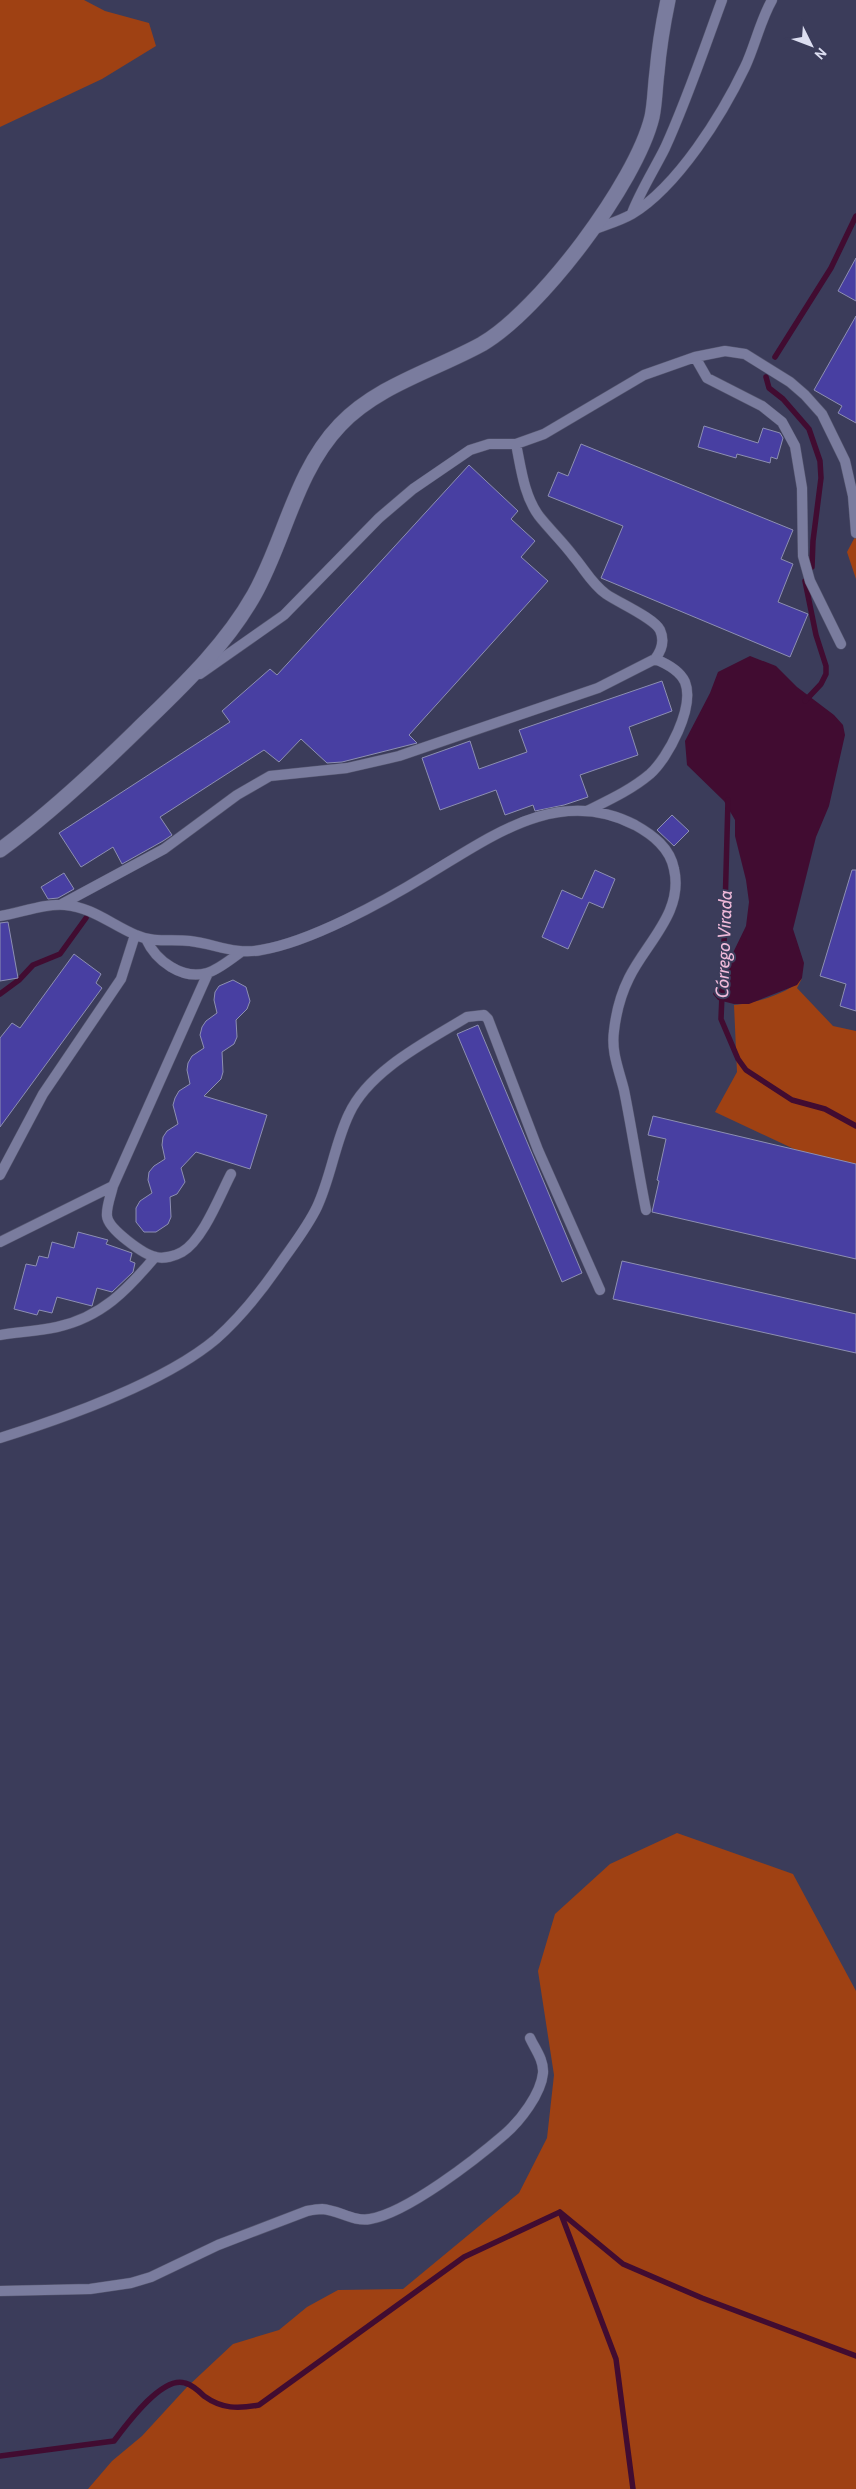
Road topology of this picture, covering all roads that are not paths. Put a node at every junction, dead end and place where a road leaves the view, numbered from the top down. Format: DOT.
graph roads {
  1 [pos="668,0"];
  2 [pos="722,0"];
  3 [pos="772,0"];
  4 [pos="631,214"];
  5 [pos="589,231"];
  6 [pos="695,358"];
  7 [pos="516,444"];
  8 [pos="856,533"];
  9 [pos="841,644"];
  10 [pos="655,658"];
  11 [pos="179,689"];
  12 [pos="588,811"];
  13 [pos="0,850"];
  14 [pos="62,904"];
  15 [pos="0,916"];
  16 [pos="134,935"];
  17 [pos="146,939"];
  18 [pos="241,952"];
  19 [pos="208,973"];
  20 [pos="231,1174"];
  21 [pos="0,1175"];
  22 [pos="113,1186"];
  23 [pos="646,1210"];
  24 [pos="0,1242"];
  25 [pos="156,1257"];
  26 [pos="600,1290"];
  27 [pos="0,1335"];
  28 [pos="0,1438"];
  29 [pos="530,2038"];
  30 [pos="0,2291"];
  1 -- 5 [label="street"];
  2 -- 4 [label="lane"];
  3 -- 4 [label="lane"];
  4 -- 5 [label="lane"];
  5 -- 11 [label="street"];
  6 -- 7 [label="lane"];
  6 -- 8 [label="lane"];
  6 -- 9 [label="lane"];
  7 -- 10 [label="lane"];
  7 -- 11 [label="lane"];
  10 -- 12 [label="lane"];
  10 -- 14 [label="lane"];
  11 -- 13 [label="street"];
  12 -- 18 [label="lane"];
  12 -- 23 [label="lane"];
  14 -- 15 [label="lane"];
  14 -- 16 [label="lane"];
  16 -- 17 [label="lane"];
  16 -- 21 [label="lane"];
  17 -- 18 [label="lane"];
  17 -- 19 [label="lane"];
  18 -- 19 [label="lane"];
  19 -- 22 [label="lane"];
  20 -- 25 [label="lane"];
  22 -- 24 [label="lane"];
  22 -- 25 [label="lane"];
  25 -- 27 [label="lane"];
  26 -- 28 [label="lane"];
  29 -- 30 [label="lane"];
}
